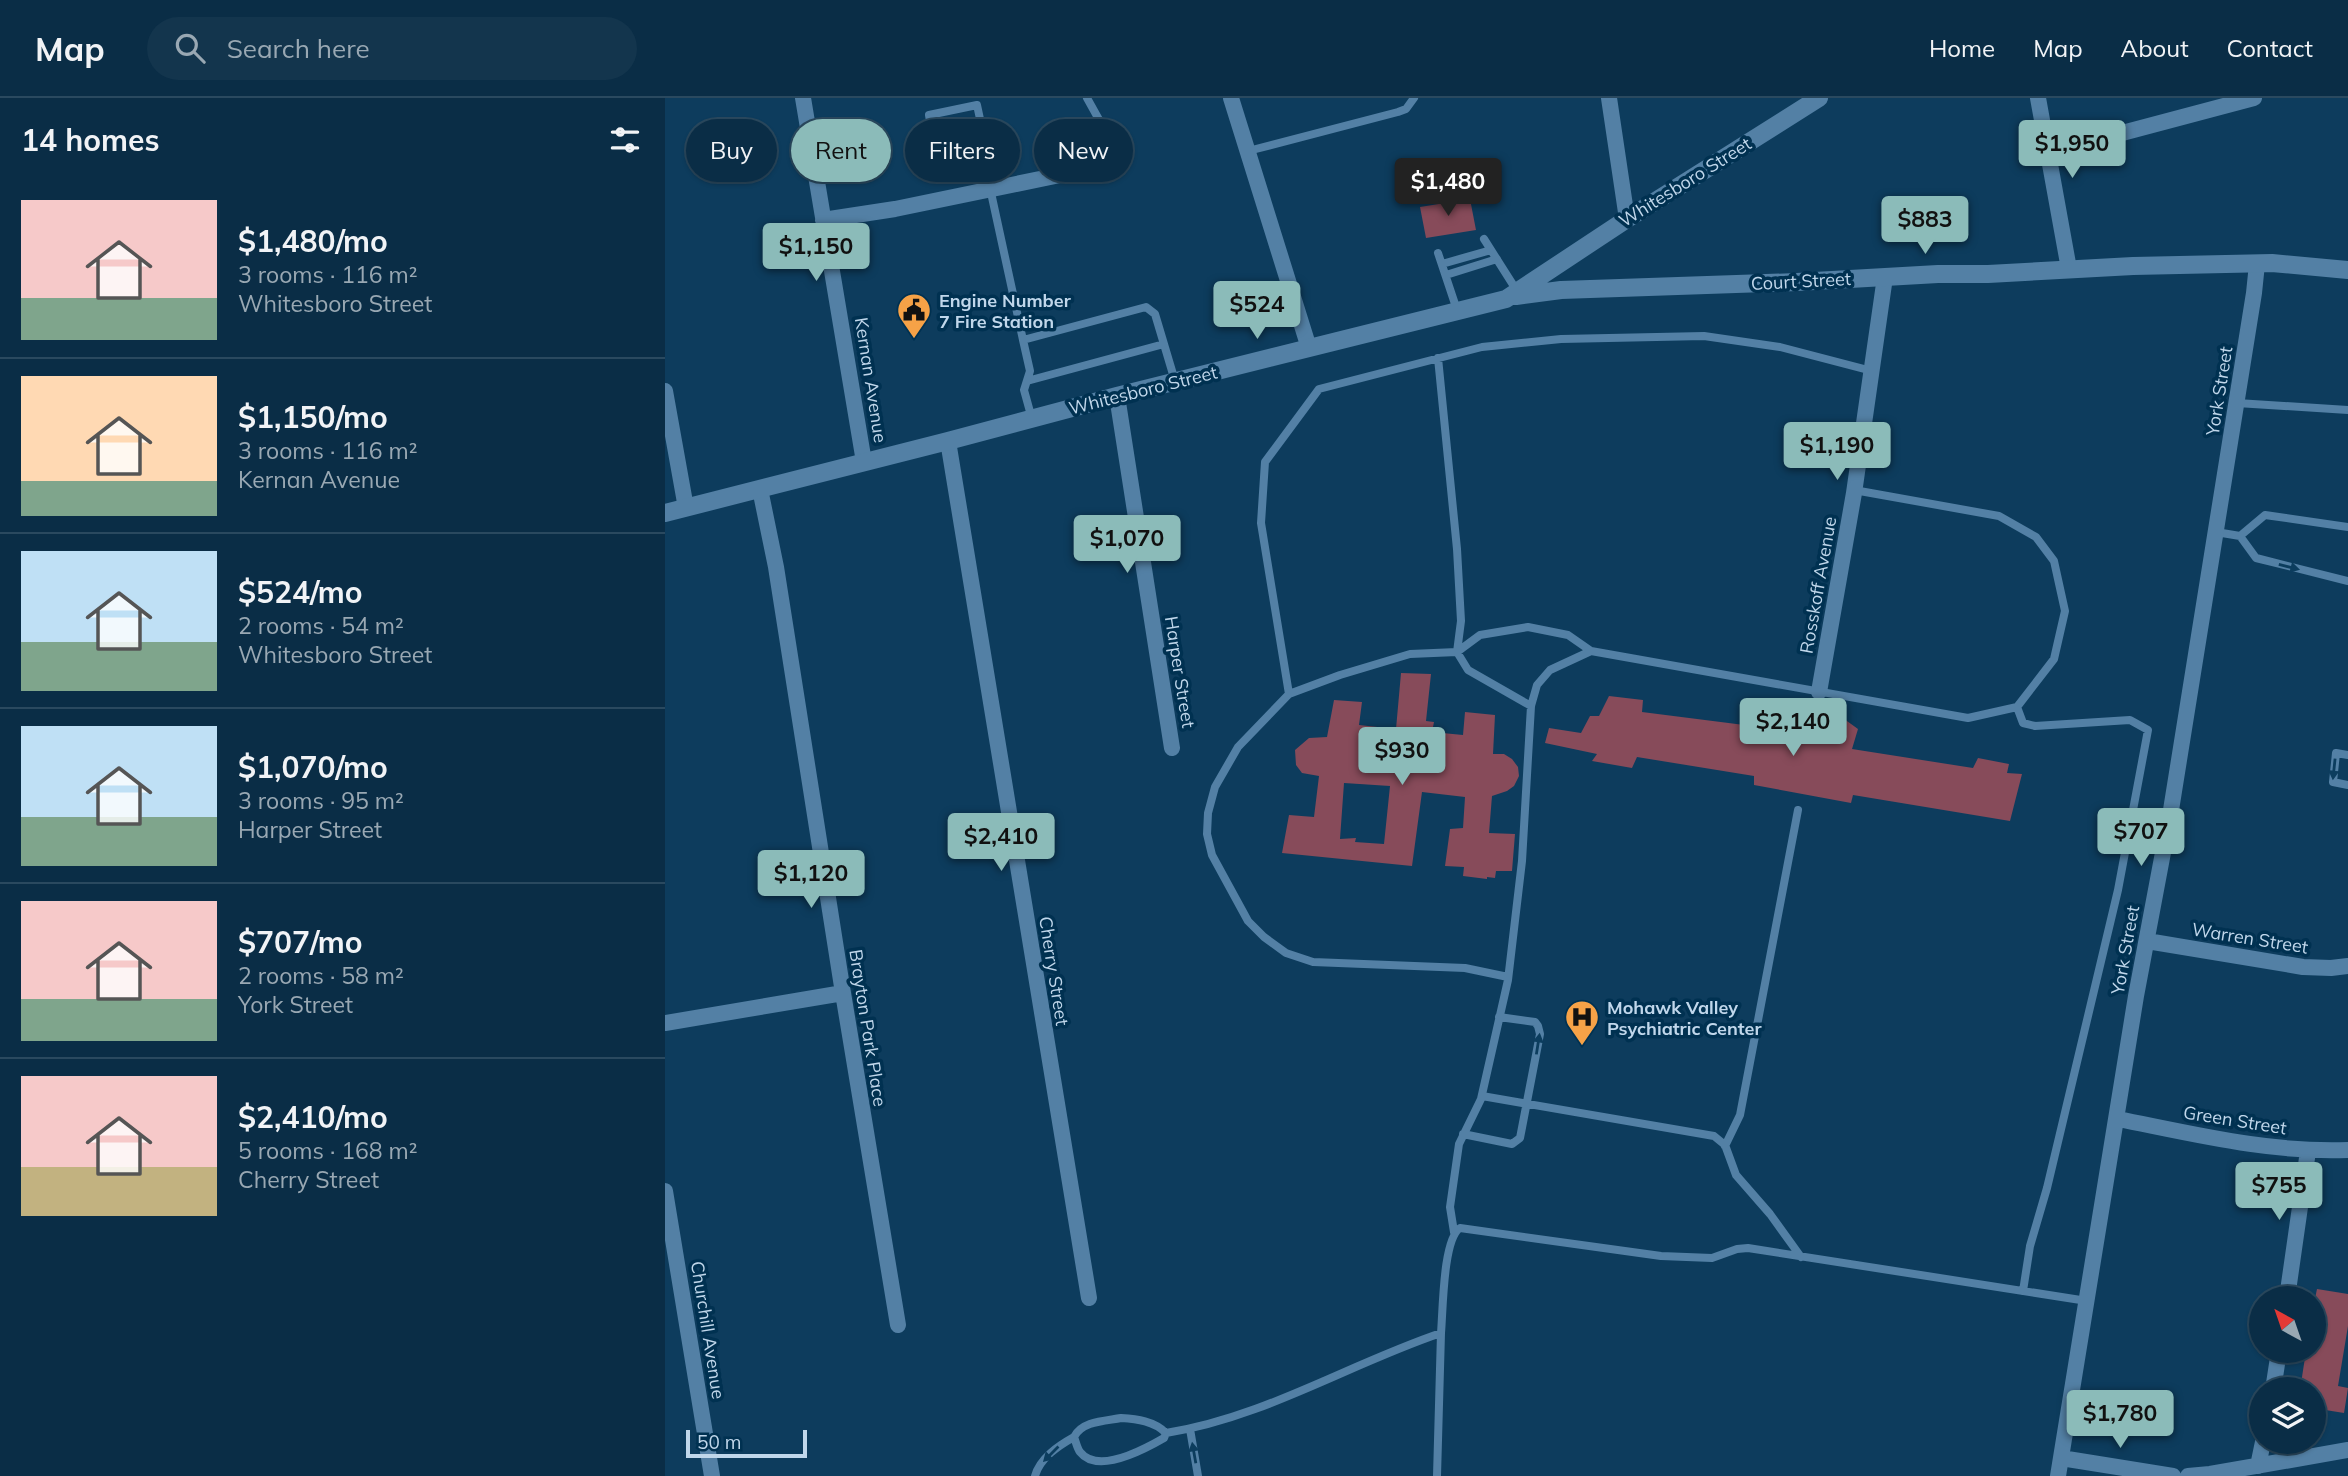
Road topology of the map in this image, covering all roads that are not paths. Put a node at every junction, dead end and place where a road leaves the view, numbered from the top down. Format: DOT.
graph roads {
  1 [pos="803,98"];
  2 [pos="1087,98"];
  3 [pos="1231,98"];
  4 [pos="1414,98"];
  5 [pos="1609,98"];
  6 [pos="1819,98"];
  7 [pos="2038,98"];
  8 [pos="2254,98"];
  9 [pos="1099,119"];
  10 [pos="2047,147"];
  11 [pos="1248,151"];
  12 [pos="988,156"];
  13 [pos="1034,180"];
  14 [pos="990,182"];
  15 [pos="990,188"];
  16 [pos="1627,219"];
  17 [pos="823,220"];
  18 [pos="1484,239"];
  19 [pos="1491,250"];
  20 [pos="1439,253"];
  21 [pos="1497,260"];
  22 [pos="1442,264"];
  23 [pos="2257,264"];
  24 [pos="2069,270"];
  25 [pos="2348,270"];
  26 [pos="1446,275"];
  27 [pos="1885,277"];
  28 [pos="1512,295"];
  29 [pos="1458,311"];
  30 [pos="1023,340"];
  31 [pos="1164,344"];
  32 [pos="1309,348"];
  33 [pos="1438,358"];
  34 [pos="1872,371"];
  35 [pos="1027,381"];
  36 [pos="1175,382"];
  37 [pos="665,391"];
  38 [pos="1117,396"];
  39 [pos="2237,403"];
  40 [pos="2348,410"];
  41 [pos="1032,419"];
  42 [pos="948,442"];
  43 [pos="864,462"];
  44 [pos="760,489"];
  45 [pos="1854,490"];
  46 [pos="685,508"];
  47 [pos="665,513"];
  48 [pos="2348,527"];
  49 [pos="2215,532"];
  50 [pos="2240,536"];
  51 [pos="2348,581"];
  52 [pos="1591,650"];
  53 [pos="1457,652"];
  54 [pos="1819,692"];
  55 [pos="1289,694"];
  56 [pos="1531,706"];
  57 [pos="2017,707"];
  58 [pos="1173,748"];
  59 [pos="2348,755"];
  60 [pos="2348,785"];
  61 [pos="1798,810"];
  62 [pos="2147,941"];
  63 [pos="2348,965"];
  64 [pos="1508,977"];
  65 [pos="843,993"];
  66 [pos="1499,1017"];
  67 [pos="665,1023"];
  68 [pos="1482,1096"];
  69 [pos="1527,1103"];
  70 [pos="2117,1119"];
  71 [pos="1463,1134"];
  72 [pos="1725,1146"];
  73 [pos="2348,1150"];
  74 [pos="2308,1152"];
  75 [pos="665,1191"];
  76 [pos="1454,1232"];
  77 [pos="1801,1256"];
  78 [pos="2289,1286"];
  79 [pos="2023,1291"];
  80 [pos="1089,1298"];
  81 [pos="2087,1301"];
  82 [pos="898,1325"];
  83 [pos="1441,1333"];
  84 [pos="1190,1429"];
  85 [pos="1166,1433"];
  86 [pos="1074,1437"];
  87 [pos="2348,1450"];
  88 [pos="2260,1454"];
  89 [pos="2061,1458"];
  90 [pos="2258,1466"];
  91 [pos="712,1476"];
  92 [pos="1035,1476"];
  93 [pos="1198,1476"];
  94 [pos="1437,1476"];
  95 [pos="2058,1476"];
  96 [pos="2173,1476"];
  97 [pos="2188,1476"];
  1 -- 17 [label="street, Kernan Avenue"];
  2 -- 9 [label="lane"];
  3 -- 11 [label="street"];
  4 -- 11 [label="lane"];
  5 -- 16 [label="street"];
  6 -- 16 [label="street, Whitesboro Street"];
  7 -- 10 [label="street"];
  8 -- 10 [label="street"];
  10 -- 24 [label="street"];
  11 -- 32 [label="street"];
  12 -- 12 [label="lane"];
  13 -- 15 [label="street"];
  14 -- 15 [label="lane"];
  15 -- 17 [label="street"];
  15 -- 30 [label="lane"];
  16 -- 28 [label="street, Whitesboro Street"];
  17 -- 43 [label="street, Kernan Avenue"];
  18 -- 19 [label="lane"];
  19 -- 21 [label="lane"];
  19 -- 22 [label="lane"];
  20 -- 22 [label="lane"];
  21 -- 26 [label="lane"];
  21 -- 28 [label="lane"];
  22 -- 26 [label="lane"];
  23 -- 24 [label="street, Court Street"];
  23 -- 25 [label="street, Court Street"];
  23 -- 39 [label="street, York Street"];
  24 -- 27 [label="street, Court Street"];
  26 -- 29 [label="lane"];
  27 -- 28 [label="street, Court Street"];
  27 -- 34 [label="street, Rosskoff Avenue"];
  28 -- 29 [label="street, Whitesboro Street"];
  29 -- 32 [label="street, Whitesboro Street"];
  30 -- 31 [label="lane"];
  30 -- 35 [label="lane"];
  31 -- 35 [label="lane"];
  31 -- 36 [label="lane"];
  32 -- 36 [label="street, Whitesboro Street"];
  33 -- 34 [label="lane"];
  33 -- 53 [label="lane"];
  33 -- 55 [label="lane"];
  34 -- 45 [label="street, Rosskoff Avenue"];
  35 -- 41 [label="lane"];
  36 -- 38 [label="street, Whitesboro Street"];
  37 -- 46 [label="street"];
  38 -- 41 [label="street, Whitesboro Street"];
  38 -- 58 [label="street, Harper Street"];
  39 -- 40 [label="lane"];
  39 -- 49 [label="street, York Street"];
  41 -- 42 [label="street, Whitesboro Street"];
  42 -- 43 [label="street, Whitesboro Street"];
  42 -- 80 [label="street, Cherry Street"];
  43 -- 44 [label="street, Whitesboro Street"];
  44 -- 46 [label="street, Whitesboro Street"];
  44 -- 65 [label="street, Brayton Park Place"];
  45 -- 54 [label="street, Rosskoff Avenue"];
  45 -- 57 [label="lane"];
  46 -- 47 [label="street, Whitesboro Street"];
  48 -- 50 [label="lane"];
  49 -- 50 [label="lane"];
  49 -- 62 [label="street, York Street"];
  50 -- 51 [label="lane, one-way"];
  52 -- 53 [label="lane"];
  52 -- 54 [label="lane"];
  52 -- 56 [label="lane"];
  53 -- 55 [label="lane"];
  53 -- 56 [label="lane"];
  54 -- 57 [label="lane"];
  55 -- 64 [label="lane"];
  56 -- 64 [label="lane"];
  57 -- 79 [label="lane"];
  59 -- 60 [label="lane, one-way"];
  61 -- 72 [label="lane"];
  62 -- 63 [label="street, Warren Street"];
  62 -- 70 [label="street, York Street"];
  64 -- 66 [label="lane"];
  65 -- 67 [label="street"];
  65 -- 82 [label="street, Brayton Park Place"];
  66 -- 68 [label="lane"];
  69 -- 66 [label="lane, one-way"];
  68 -- 69 [label="lane"];
  68 -- 71 [label="lane"];
  69 -- 71 [label="lane"];
  69 -- 72 [label="lane"];
  70 -- 74 [label="street, Green Street"];
  70 -- 81 [label="street, York Street"];
  71 -- 76 [label="lane"];
  72 -- 77 [label="lane"];
  73 -- 74 [label="street, Green Street"];
  74 -- 78 [label="street"];
  75 -- 91 [label="street, Churchill Avenue"];
  76 -- 77 [label="lane"];
  76 -- 83 [label="lane"];
  77 -- 79 [label="lane"];
  79 -- 81 [label="lane"];
  81 -- 89 [label="street, York Street"];
  83 -- 84 [label="lane"];
  83 -- 94 [label="lane"];
  84 -- 85 [label="lane"];
  93 -- 84 [label="lane, one-way"];
  85 -- 86 [label="lane"];
  85 -- 86 [label="lane"];
  86 -- 92 [label="lane, one-way"];
  87 -- 90 [label="street"];
  88 -- 90 [label="street"];
  89 -- 95 [label="street, York Street"];
  89 -- 96 [label="street"];
  90 -- 97 [label="street"];
}
